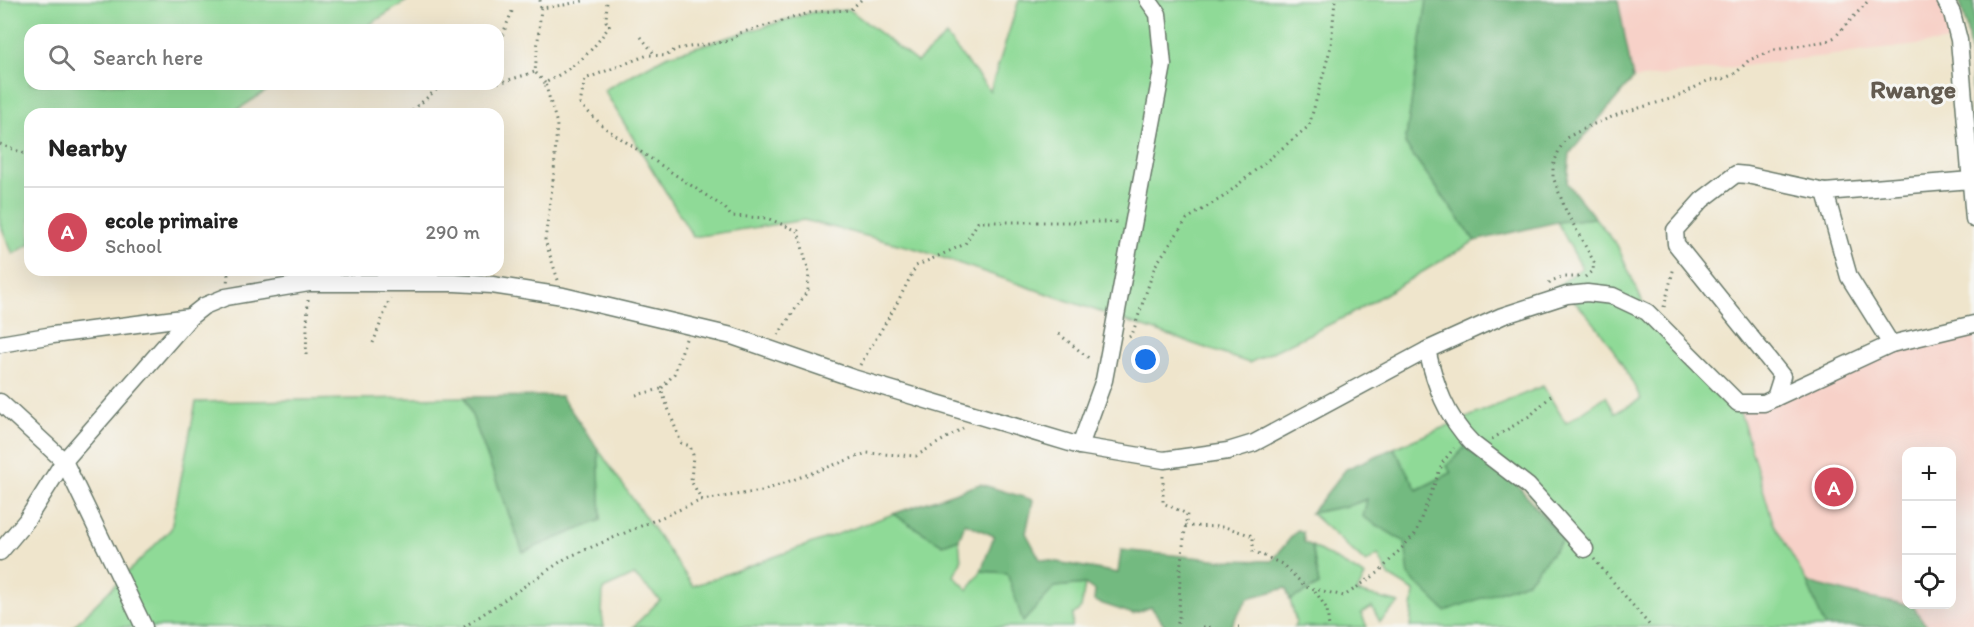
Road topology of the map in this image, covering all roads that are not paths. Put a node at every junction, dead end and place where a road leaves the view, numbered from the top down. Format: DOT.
graph roads {
  1 [pos="1148,0"];
  2 [pos="1945,0"];
  3 [pos="1971,180"];
  4 [pos="1825,192"];
  5 [pos="1974,219"];
  6 [pos="190,317"];
  7 [pos="1974,324"];
  8 [pos="1891,344"];
  9 [pos="0,345"];
  10 [pos="1427,350"];
  11 [pos="1775,398"];
  12 [pos="0,402"];
  13 [pos="1080,446"];
  14 [pos="64,461"];
  15 [pos="1585,549"];
  16 [pos="0,552"];
  17 [pos="144,627"];
  1 -- 13 [label="street"];
  2 -- 3 [label="street"];
  3 -- 4 [label="street"];
  3 -- 5 [label="street"];
  4 -- 8 [label="street"];
  4 -- 11 [label="street"];
  6 -- 9 [label="street"];
  6 -- 13 [label="street"];
  6 -- 14 [label="street"];
  7 -- 8 [label="street"];
  8 -- 11 [label="street"];
  10 -- 11 [label="street"];
  10 -- 13 [label="street"];
  10 -- 15 [label="street"];
  12 -- 14 [label="street"];
  14 -- 16 [label="street"];
  14 -- 17 [label="street"];
}
